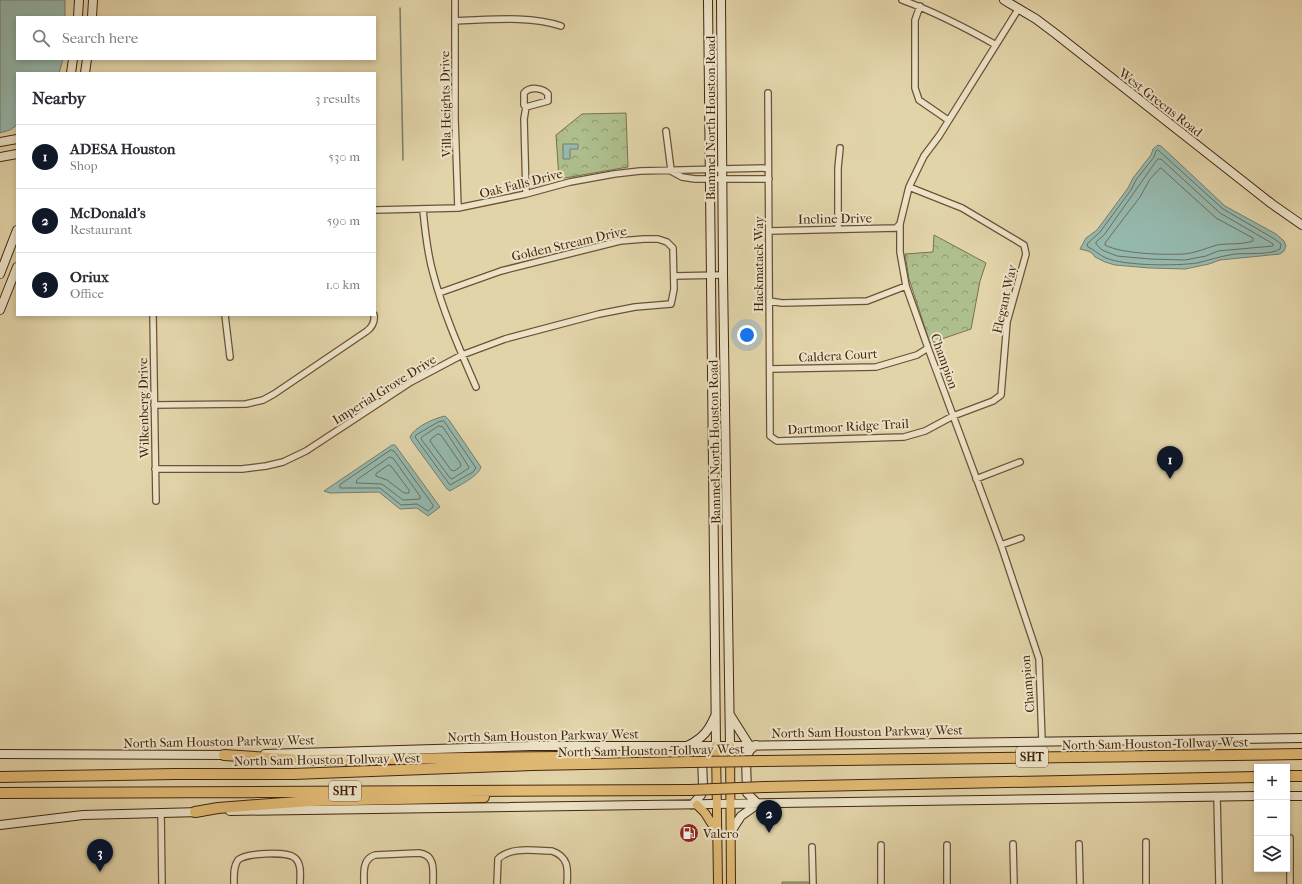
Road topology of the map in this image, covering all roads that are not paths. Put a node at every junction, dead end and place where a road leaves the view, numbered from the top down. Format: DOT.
graph roads {
  1 [pos="79,0"];
  2 [pos="93,0"];
  3 [pos="455,0"];
  4 [pos="708,0"];
  5 [pos="721,0"];
  6 [pos="902,0"];
  7 [pos="1004,0"];
  8 [pos="920,6"];
  9 [pos="1019,8"];
  10 [pos="78,16"];
  11 [pos="92,16"];
  12 [pos="455,21"];
  13 [pos="560,26"];
  14 [pos="708,44"];
  15 [pos="722,44"];
  16 [pos="996,45"];
  17 [pos="73,60"];
  18 [pos="87,60"];
  19 [pos="71,72"];
  20 [pos="85,72"];
  21 [pos="768,93"];
  22 [pos="526,107"];
  23 [pos="948,120"];
  24 [pos="666,131"];
  25 [pos="16,139"];
  26 [pos="0,142"];
  27 [pos="840,148"];
  28 [pos="16,155"];
  29 [pos="4,156"];
  30 [pos="768,168"];
  31 [pos="709,169"];
  32 [pos="723,169"];
  33 [pos="671,170"];
  34 [pos="709,179"];
  35 [pos="723,179"];
  36 [pos="769,179"];
  37 [pos="909,187"];
  38 [pos="526,194"];
  39 [pos="458,208"];
  40 [pos="376,210"];
  41 [pos="423,210"];
  42 [pos="900,224"];
  43 [pos="1302,225"];
  44 [pos="838,229"];
  45 [pos="769,231"];
  46 [pos="16,233"];
  47 [pos="16,269"];
  48 [pos="0,274"];
  49 [pos="723,275"];
  50 [pos="674,276"];
  51 [pos="710,276"];
  52 [pos="906,286"];
  53 [pos="439,294"];
  54 [pos="2,300"];
  55 [pos="770,301"];
  56 [pos="671,304"];
  57 [pos="0,310"];
  58 [pos="153,316"];
  59 [pos="225,316"];
  60 [pos="374,316"];
  61 [pos="928,348"];
  62 [pos="462,355"];
  63 [pos="230,357"];
  64 [pos="770,369"];
  65 [pos="476,387"];
  66 [pos="993,401"];
  67 [pos="154,405"];
  68 [pos="953,416"];
  69 [pos="770,436"];
  70 [pos="712,438"];
  71 [pos="726,439"];
  72 [pos="1020,462"];
  73 [pos="155,469"];
  74 [pos="976,478"];
  75 [pos="156,501"];
  76 [pos="1021,538"];
  77 [pos="1001,546"];
  78 [pos="714,550"];
  79 [pos="727,550"];
  80 [pos="716,713"];
  81 [pos="730,715"];
  82 [pos="1302,738"];
  83 [pos="1042,741"];
  84 [pos="752,745"];
  85 [pos="686,746"];
  86 [pos="716,746"];
  87 [pos="730,746"];
  88 [pos="0,754"];
  89 [pos="1302,754"];
  90 [pos="224,755"];
  91 [pos="664,762"];
  92 [pos="1290,776"];
  93 [pos="1302,776"];
  94 [pos="0,777"];
  95 [pos="1254,777"];
  96 [pos="596,790"];
  97 [pos="0,793"];
  98 [pos="1254,796"];
  99 [pos="1290,796"];
  100 [pos="1302,796"];
  101 [pos="1217,797"];
  102 [pos="758,804"];
  103 [pos="695,805"];
  104 [pos="717,805"];
  105 [pos="730,805"];
  106 [pos="195,812"];
  107 [pos="161,813"];
  108 [pos="0,825"];
  109 [pos="717,833"];
  110 [pos="730,833"];
  111 [pos="1146,842"];
  112 [pos="1013,844"];
  113 [pos="1079,844"];
  114 [pos="947,845"];
  115 [pos="881,846"];
  116 [pos="812,847"];
  117 [pos="1290,872"];
  118 [pos="162,884"];
  119 [pos="234,884"];
  120 [pos="300,884"];
  121 [pos="364,884"];
  122 [pos="433,884"];
  123 [pos="497,884"];
  124 [pos="567,884"];
  125 [pos="718,884"];
  126 [pos="731,884"];
  127 [pos="813,884"];
  128 [pos="881,884"];
  129 [pos="947,884"];
  130 [pos="1014,884"];
  131 [pos="1080,884"];
  132 [pos="1146,884"];
  133 [pos="1219,884"];
  134 [pos="1290,884"];
  1 -- 10 [label="main road"];
  2 -- 11 [label="main road"];
  3 -- 12 [label="street, Villa Heights Drive"];
  4 -- 14 [label="main road, Bammel North Houston Road"];
  5 -- 15 [label="main road, Bammel North Houston Road"];
  6 -- 8 [label="street"];
  7 -- 9 [label="main road, West Greens Road"];
  8 -- 16 [label="street"];
  8 -- 23 [label="street"];
  9 -- 16 [label="street, Champion"];
  9 -- 43 [label="main road, West Greens Road"];
  12 -- 13 [label="street"];
  12 -- 39 [label="street, Villa Heights Drive"];
  14 -- 15 [label="main road"];
  14 -- 31 [label="main road, Bammel North Houston Road"];
  15 -- 32 [label="main road, Bammel North Houston Road"];
  16 -- 23 [label="street, Champion"];
  17 -- 19 [label="main road"];
  18 -- 20 [label="main road"];
  21 -- 30 [label="street, Hackmatack Way"];
  22 -- 22 [label="street"];
  22 -- 38 [label="street"];
  23 -- 37 [label="street, Champion"];
  24 -- 33 [label="street"];
  25 -- 26 [label="main road"];
  27 -- 44 [label="street"];
  28 -- 29 [label="main road"];
  30 -- 32 [label="street, Oak Falls Drive"];
  30 -- 36 [label="street, Hackmatack Way"];
  31 -- 32 [label="street, Oak Falls Drive"];
  31 -- 33 [label="street, Oak Falls Drive"];
  31 -- 34 [label="main road, Bammel North Houston Road"];
  32 -- 35 [label="main road, Bammel North Houston Road"];
  33 -- 34 [label="street, Oak Falls Drive"];
  33 -- 38 [label="street, Oak Falls Drive"];
  34 -- 35 [label="street, Oak Falls Drive"];
  34 -- 51 [label="main road, Bammel North Houston Road"];
  35 -- 36 [label="street, Oak Falls Drive"];
  35 -- 49 [label="main road, Bammel North Houston Road"];
  36 -- 45 [label="street, Hackmatack Way"];
  37 -- 42 [label="street, Champion"];
  37 -- 66 [label="street, Elegant Way"];
  38 -- 39 [label="street, Oak Falls Drive"];
  39 -- 41 [label="street, Oak Falls Drive"];
  40 -- 41 [label="street, Oak Falls Drive"];
  41 -- 53 [label="street"];
  42 -- 44 [label="street, Incline Drive"];
  42 -- 52 [label="street, Champion"];
  44 -- 45 [label="street, Incline Drive"];
  45 -- 55 [label="street, Hackmatack Way"];
  46 -- 48 [label="main road"];
  47 -- 54 [label="main road"];
  49 -- 51 [label="street"];
  49 -- 71 [label="main road, Bammel North Houston Road"];
  50 -- 51 [label="street"];
  50 -- 53 [label="street, Golden Stream Drive"];
  50 -- 56 [label="street, Golden Stream Drive"];
  51 -- 70 [label="main road, Bammel North Houston Road"];
  52 -- 55 [label="street"];
  52 -- 61 [label="street, Champion"];
  53 -- 62 [label="street"];
  54 -- 57 [label="main road"];
  55 -- 64 [label="street, Hackmatack Way"];
  56 -- 62 [label="street, Imperial Grove Drive"];
  58 -- 67 [label="street, Wilkenberg Drive"];
  59 -- 63 [label="street"];
  60 -- 67 [label="street"];
  61 -- 64 [label="street, Caldera Court"];
  61 -- 68 [label="street, Champion"];
  62 -- 65 [label="street"];
  62 -- 73 [label="street, Imperial Grove Drive"];
  64 -- 69 [label="street, Hackmatack Way"];
  66 -- 68 [label="street, Dartmoor Ridge Trail"];
  67 -- 73 [label="street, Wilkenberg Drive"];
  68 -- 69 [label="street, Dartmoor Ridge Trail"];
  68 -- 74 [label="street, Champion"];
  70 -- 71 [label="main road"];
  70 -- 78 [label="main road, Bammel North Houston Road"];
  71 -- 79 [label="main road, Bammel North Houston Road"];
  72 -- 74 [label="street"];
  73 -- 75 [label="street, Wilkenberg Drive"];
  74 -- 77 [label="street, Champion"];
  76 -- 77 [label="street"];
  77 -- 83 [label="street, Champion"];
  78 -- 79 [label="main road"];
  78 -- 80 [label="main road, Bammel North Houston Road"];
  79 -- 81 [label="main road, Bammel North Houston Road"];
  80 -- 85 [label="main road"];
  80 -- 86 [label="main road, Bammel North Houston Road"];
  81 -- 84 [label="main road"];
  81 -- 87 [label="main road, Bammel North Houston Road"];
  82 -- 83 [label="main road, North Sam Houston Parkway West"];
  83 -- 84 [label="main road, North Sam Houston Parkway West"];
  84 -- 87 [label="main road, North Sam Houston Parkway West"];
  84 -- 102 [label="main road"];
  85 -- 86 [label="main road, North Sam Houston Parkway West"];
  85 -- 90 [label="main road, North Sam Houston Parkway West"];
  85 -- 103 [label="main road"];
  86 -- 87 [label="main road, North Sam Houston Parkway West"];
  86 -- 104 [label="main road, Bammel North Houston Road"];
  87 -- 105 [label="main road, Bammel North Houston Road"];
  88 -- 90 [label="main road, North Sam Houston Parkway West"];
  89 -- 91 [label="highway, North Sam Houston Tollway West / SHT, bridge"];
  90 -- 91 [label="highway"];
  91 -- 94 [label="highway, North Sam Houston Tollway West / SHT"];
  92 -- 93 [label="highway"];
  95 -- 96 [label="highway, SHT, bridge"];
  96 -- 97 [label="highway, SHT"];
  96 -- 106 [label="highway"];
  98 -- 101 [label="main road"];
  99 -- 100 [label="main road"];
  101 -- 102 [label="main road"];
  101 -- 133 [label="street"];
  102 -- 105 [label="main road"];
  102 -- 110 [label="main road"];
  103 -- 104 [label="main road"];
  103 -- 106 [label="main road"];
  103 -- 109 [label="main road"];
  104 -- 105 [label="main road"];
  104 -- 109 [label="main road, Bammel North Houston Road"];
  105 -- 110 [label="main road, Bammel North Houston Road"];
  106 -- 107 [label="main road"];
  107 -- 108 [label="main road"];
  107 -- 118 [label="street"];
  109 -- 125 [label="main road, Bammel North Houston Road"];
  110 -- 126 [label="main road, Bammel North Houston Road"];
  111 -- 132 [label="street"];
  112 -- 130 [label="street"];
  113 -- 131 [label="street"];
  114 -- 129 [label="street"];
  115 -- 128 [label="street"];
  116 -- 127 [label="street"];
  117 -- 134 [label="street"];
  119 -- 120 [label="street"];
  121 -- 122 [label="street"];
  123 -- 124 [label="street"];
}
